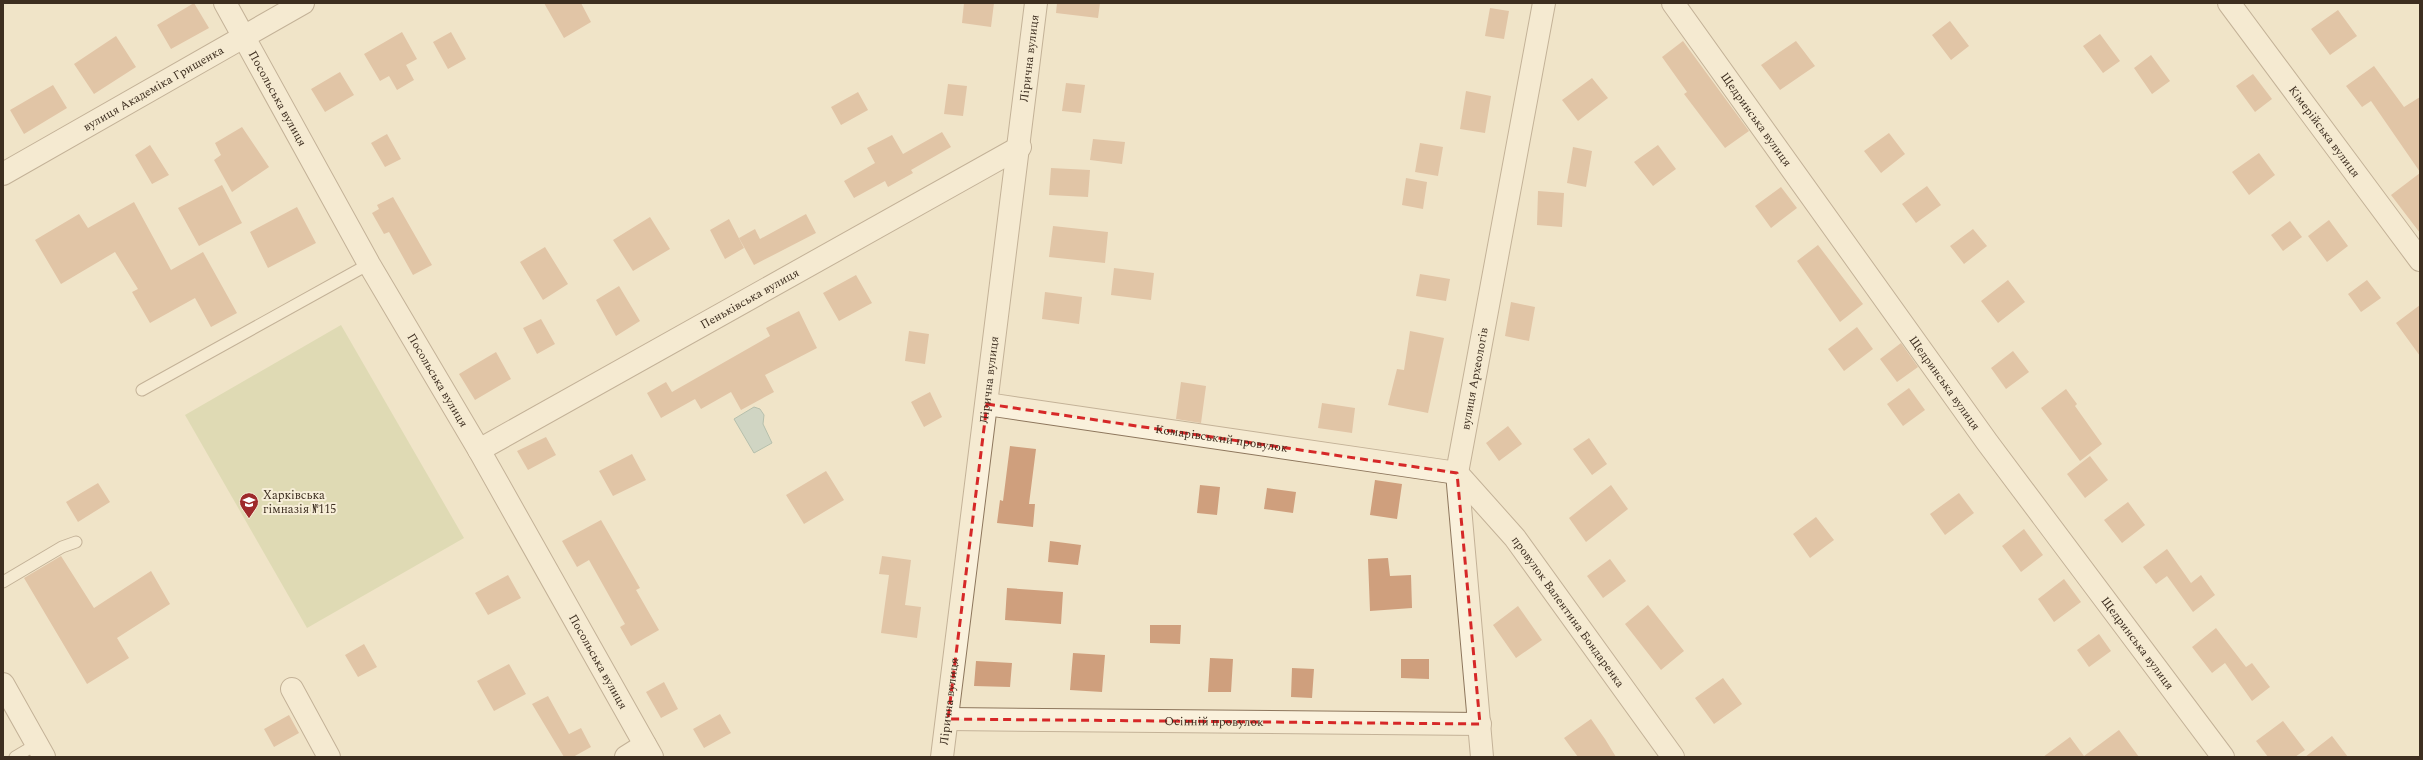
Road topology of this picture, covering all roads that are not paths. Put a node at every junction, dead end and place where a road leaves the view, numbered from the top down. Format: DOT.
graph roads {
  1 [pos="225,3"];
  2 [pos="303,3"];
  3 [pos="1036,3"];
  4 [pos="1544,3"];
  5 [pos="1673,3"];
  6 [pos="2229,3"];
  7 [pos="244,37"];
  8 [pos="1020,147"];
  9 [pos="3,174"];
  10 [pos="2420,260"];
  11 [pos="369,264"];
  12 [pos="142,390"];
  13 [pos="987,404"];
  14 [pos="479,450"];
  15 [pos="1456,473"];
  16 [pos="76,542"];
  17 [pos="3,582"];
  18 [pos="3,684"];
  19 [pos="292,689"];
  20 [pos="948,719"];
  21 [pos="1480,724"];
  22 [pos="40,751"];
  23 [pos="649,751"];
  24 [pos="15,757"];
  25 [pos="329,757"];
  26 [pos="626,757"];
  27 [pos="942,757"];
  28 [pos="1482,757"];
  29 [pos="1673,757"];
  30 [pos="2223,757"];
  1 -- 7 [label="street, Посольська вулиця"];
  2 -- 7 [label="street, вулиця Академіка Грищенка"];
  3 -- 8 [label="street, Лірична вулиця"];
  4 -- 15 [label="street, вулиця Археологів"];
  5 -- 30 [label="street, Щедринська вулиця"];
  6 -- 10 [label="street, Кімерійська вулиця"];
  7 -- 9 [label="street, вулиця Академіка Грищенка"];
  7 -- 11 [label="street, Посольська вулиця"];
  8 -- 13 [label="street, Лірична вулиця"];
  8 -- 14 [label="street, Пеньківська вулиця"];
  11 -- 12 [label="lane"];
  11 -- 14 [label="street, Посольська вулиця"];
  13 -- 15 [label="street, Комарівський провулок"];
  13 -- 20 [label="street, Лірична вулиця"];
  14 -- 23 [label="street, Посольська вулиця"];
  15 -- 21 [label="street, вулиця Археологів"];
  15 -- 29 [label="street, провулок Валентина Бондаренка"];
  16 -- 17 [label="lane"];
  18 -- 22 [label="street"];
  19 -- 25 [label="street"];
  20 -- 21 [label="street, Осінній провулок"];
  20 -- 27 [label="street, Лірична вулиця"];
  21 -- 28 [label="street, вулиця Археологів"];
  22 -- 24 [label="lane"];
  23 -- 26 [label="street"];
}
